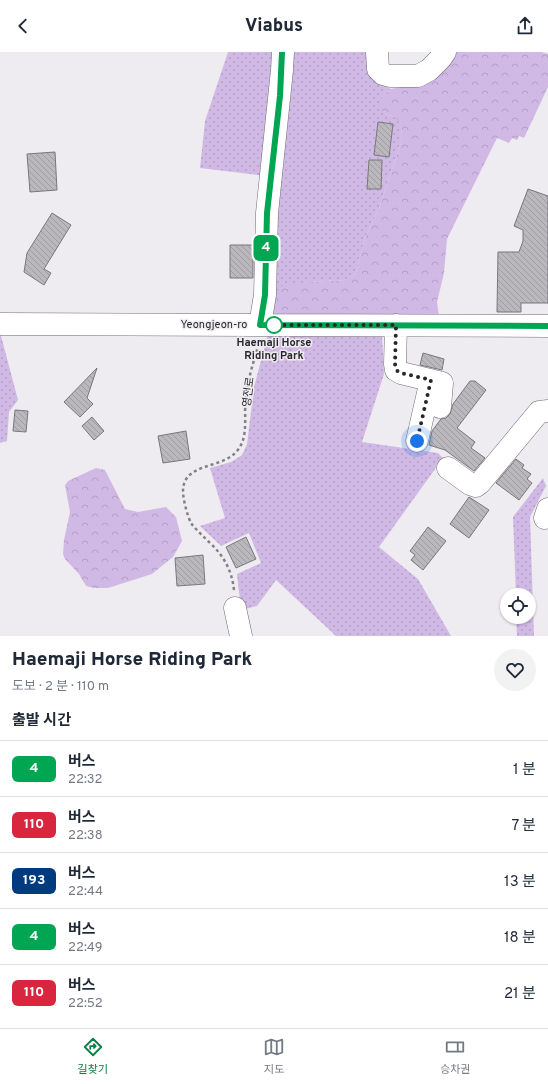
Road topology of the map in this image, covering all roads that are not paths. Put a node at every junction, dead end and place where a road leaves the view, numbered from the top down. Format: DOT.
graph roads {
  1 [pos="282,52"];
  2 [pos="377,52"];
  3 [pos="445,52"];
  4 [pos="0,324"];
  5 [pos="260,325"];
  6 [pos="396,325"];
  7 [pos="548,326"];
  8 [pos="431,380"];
  9 [pos="440,407"];
  10 [pos="548,410"];
  11 [pos="417,441"];
  12 [pos="448,468"];
  13 [pos="235,608"];
  14 [pos="241,636"];
  1 -- 5 [label="street"];
  2 -- 3 [label="street"];
  4 -- 5 [label="street, Yeongjeon-ro"];
  5 -- 6 [label="street, Yeongjeon-ro"];
  6 -- 7 [label="street, Yeongjeon-ro"];
  6 -- 8 [label="street"];
  8 -- 9 [label="street"];
  8 -- 11 [label="street"];
  10 -- 12 [label="street"];
  13 -- 14 [label="street"];
}
